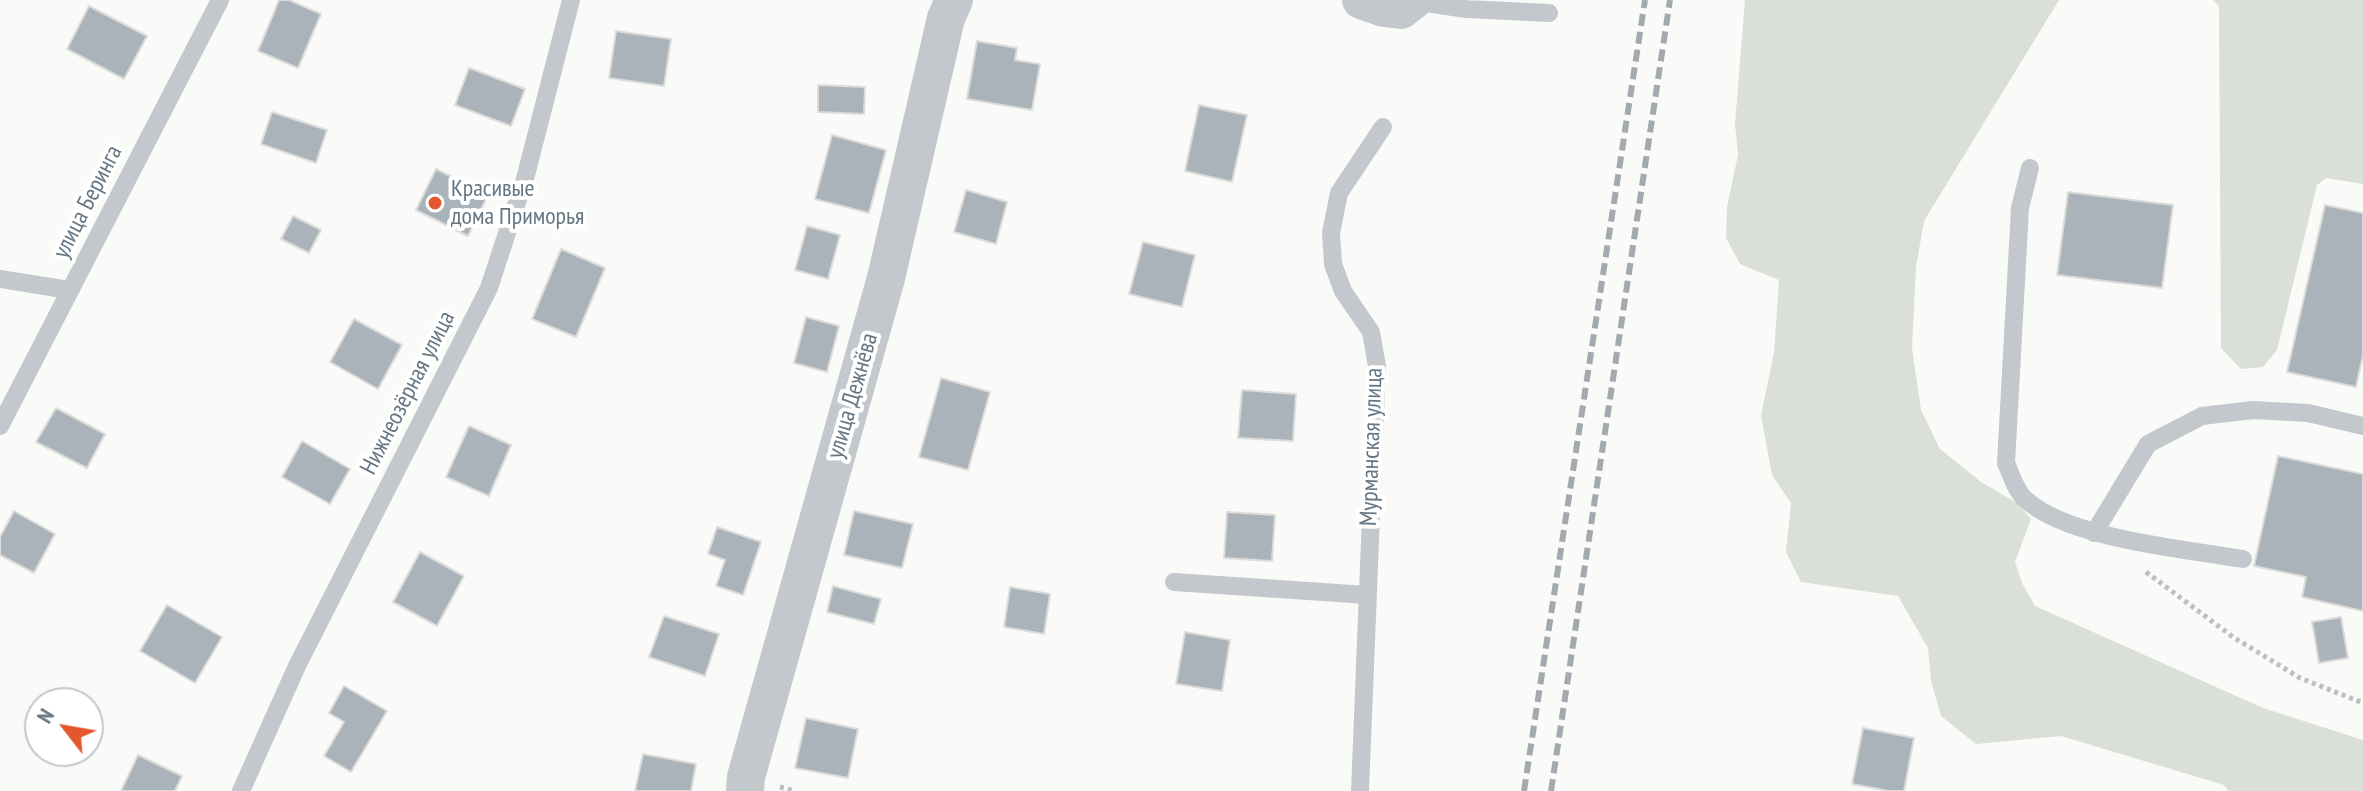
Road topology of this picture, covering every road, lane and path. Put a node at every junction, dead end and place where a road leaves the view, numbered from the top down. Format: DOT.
graph roads {
  1 [pos="220,0"];
  2 [pos="571,0"];
  3 [pos="954,0"];
  4 [pos="1361,0"];
  5 [pos="1414,1"];
  6 [pos="1470,5"];
  7 [pos="1549,13"];
  8 [pos="1383,127"];
  9 [pos="2030,168"];
  10 [pos="0,279"];
  11 [pos="69,290"];
  12 [pos="0,426"];
  13 [pos="2363,426"];
  14 [pos="2094,533"];
  15 [pos="2243,559"];
  16 [pos="2145,571"];
  17 [pos="1174,582"];
  18 [pos="1367,595"];
  19 [pos="2363,703"];
  20 [pos="241,791"];
  21 [pos="745,791"];
  22 [pos="1360,791"];
  1 -- 11 [label="lane, улица Беринга"];
  2 -- 20 [label="lane, Нижнеозёрная улица"];
  3 -- 21 [label="street, улица Дежнёва"];
  4 -- 5 [label="street"];
  5 -- 6 [label="lane"];
  6 -- 7 [label="lane"];
  8 -- 18 [label="lane, Мурманская улица"];
  9 -- 14 [label="lane"];
  10 -- 11 [label="lane"];
  11 -- 12 [label="lane, улица Беринга"];
  13 -- 14 [label="lane"];
  14 -- 15 [label="lane"];
  16 -- 19 [label="path"];
  17 -- 18 [label="lane"];
  18 -- 22 [label="lane, Мурманская улица"];
}
